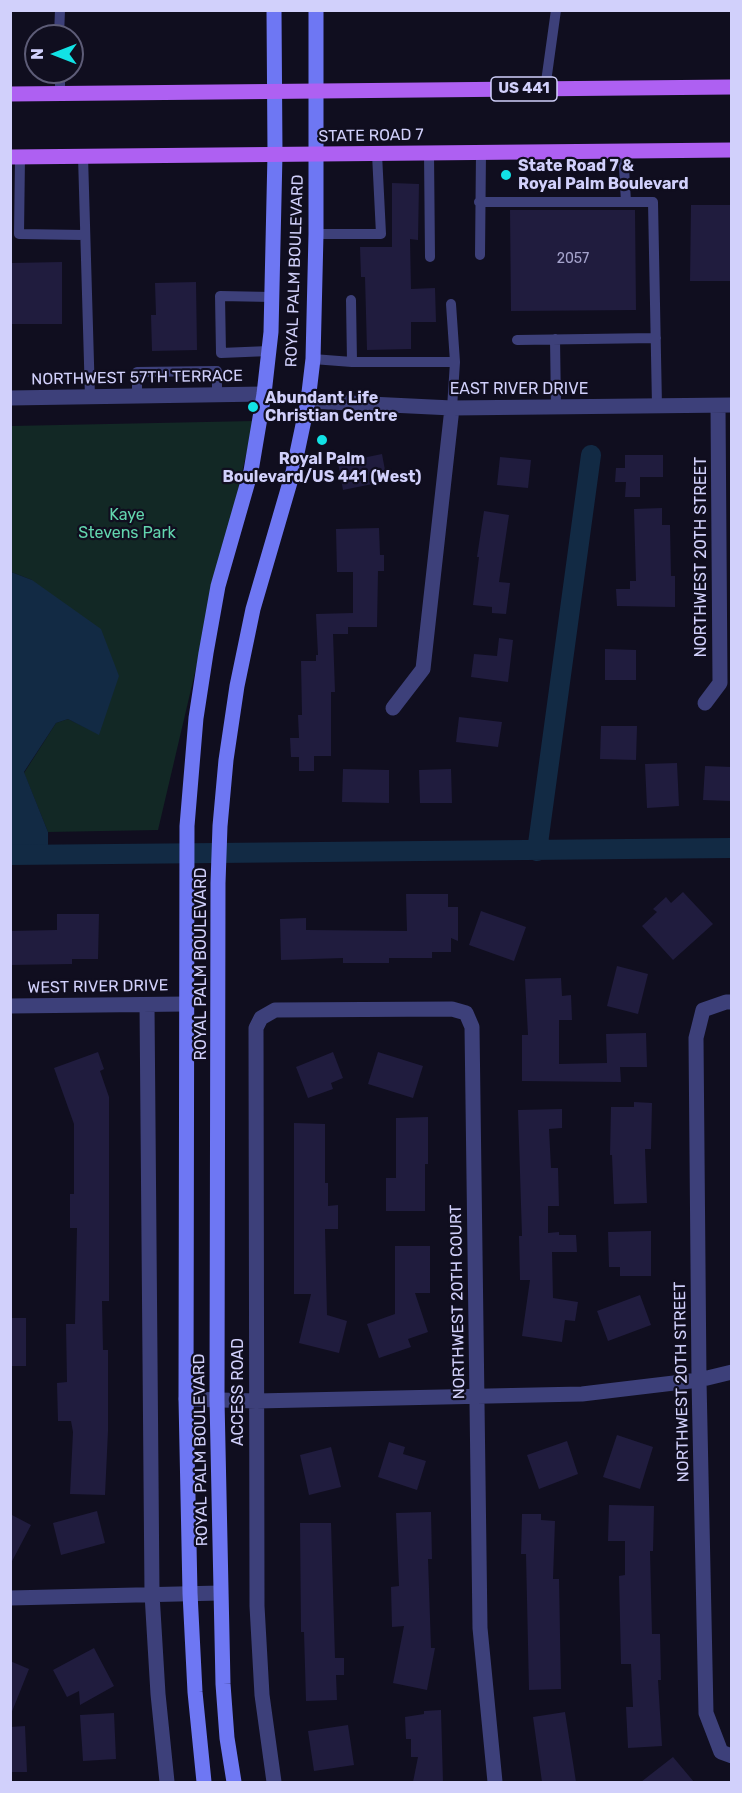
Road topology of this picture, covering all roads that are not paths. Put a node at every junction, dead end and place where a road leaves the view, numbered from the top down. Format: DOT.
graph roads {
  1 [pos="274,10"];
  2 [pos="316,10"];
  3 [pos="556,10"];
  4 [pos="60,84"];
  5 [pos="732,87"];
  6 [pos="545,89"];
  7 [pos="274,92"];
  8 [pos="316,92"];
  9 [pos="10,94"];
  10 [pos="60,94"];
  11 [pos="732,150"];
  12 [pos="623,151"];
  13 [pos="481,152"];
  14 [pos="429,153"];
  15 [pos="275,154"];
  16 [pos="316,154"];
  17 [pos="377,154"];
  18 [pos="83,156"];
  19 [pos="15,157"];
  20 [pos="479,201"];
  21 [pos="626,202"];
  22 [pos="316,234"];
  23 [pos="84,235"];
  24 [pos="480,255"];
  25 [pos="430,257"];
  26 [pos="272,297"];
  27 [pos="351,300"];
  28 [pos="451,304"];
  29 [pos="656,338"];
  30 [pos="555,339"];
  31 [pos="517,340"];
  32 [pos="269,351"];
  33 [pos="313,359"];
  34 [pos="352,362"];
  35 [pos="455,362"];
  36 [pos="264,394"];
  37 [pos="217,395"];
  38 [pos="137,396"];
  39 [pos="90,397"];
  40 [pos="10,398"];
  41 [pos="308,401"];
  42 [pos="657,406"];
  43 [pos="725,406"];
  44 [pos="556,407"];
  45 [pos="452,408"];
  46 [pos="705,703"];
  47 [pos="393,708"];
  48 [pos="732,1002"];
  49 [pos="186,1004"];
  50 [pos="147,1005"];
  51 [pos="10,1006"];
  52 [pos="274,1010"];
  53 [pos="732,1372"];
  54 [pos="699,1380"];
  55 [pos="477,1396"];
  56 [pos="186,1400"];
  57 [pos="217,1400"];
  58 [pos="256,1401"];
  59 [pos="190,1593"];
  60 [pos="220,1593"];
  61 [pos="152,1594"];
  62 [pos="10,1598"];
  63 [pos="726,1754"];
  64 [pos="167,1782"];
  65 [pos="204,1782"];
  66 [pos="234,1782"];
  67 [pos="273,1782"];
  68 [pos="495,1782"];
  1 -- 7 [label="main road, ROYAL PALM BOULEVARD"];
  2 -- 8 [label="main road, ROYAL PALM BOULEVARD"];
  3 -- 6 [label="lane"];
  4 -- 10 [label="lane"];
  5 -- 6 [label="main road, US 441"];
  6 -- 8 [label="main road, US 441"];
  7 -- 8 [label="main road, US 441"];
  7 -- 10 [label="main road, US 441"];
  7 -- 15 [label="main road, ROYAL PALM BOULEVARD"];
  8 -- 16 [label="main road, ROYAL PALM BOULEVARD"];
  9 -- 10 [label="main road, US 441"];
  11 -- 12 [label="main road, STATE ROAD 7"];
  12 -- 13 [label="main road, STATE ROAD 7"];
  12 -- 21 [label="lane"];
  13 -- 14 [label="main road, STATE ROAD 7"];
  13 -- 20 [label="lane"];
  14 -- 17 [label="main road, STATE ROAD 7"];
  14 -- 25 [label="lane"];
  15 -- 16 [label="main road, STATE ROAD 7"];
  15 -- 18 [label="main road, STATE ROAD 7"];
  15 -- 26 [label="main road, ROYAL PALM BOULEVARD"];
  16 -- 17 [label="main road, STATE ROAD 7"];
  16 -- 22 [label="main road, ROYAL PALM BOULEVARD"];
  17 -- 22 [label="lane"];
  18 -- 19 [label="main road, STATE ROAD 7"];
  18 -- 23 [label="lane"];
  19 -- 23 [label="lane"];
  20 -- 21 [label="lane"];
  20 -- 24 [label="lane"];
  21 -- 29 [label="lane"];
  22 -- 33 [label="main road, ROYAL PALM BOULEVARD"];
  23 -- 39 [label="lane"];
  26 -- 32 [label="main road, ROYAL PALM BOULEVARD"];
  26 -- 32 [label="lane"];
  27 -- 34 [label="lane"];
  28 -- 35 [label="lane"];
  29 -- 30 [label="lane"];
  29 -- 42 [label="lane"];
  30 -- 31 [label="lane"];
  30 -- 44 [label="lane"];
  32 -- 36 [label="main road, ROYAL PALM BOULEVARD"];
  33 -- 34 [label="lane"];
  33 -- 41 [label="main road, ROYAL PALM BOULEVARD"];
  34 -- 35 [label="lane"];
  35 -- 45 [label="lane"];
  36 -- 37 [label="street, NORTHWEST 57TH TERRACE"];
  36 -- 49 [label="main road, ROYAL PALM BOULEVARD"];
  37 -- 38 [label="street, NORTHWEST 57TH TERRACE"];
  37 -- 38 [label="lane"];
  38 -- 39 [label="street, NORTHWEST 57TH TERRACE"];
  39 -- 40 [label="street, NORTHWEST 57TH TERRACE"];
  41 -- 45 [label="street, EAST RIVER DRIVE"];
  41 -- 57 [label="main road, ROYAL PALM BOULEVARD"];
  42 -- 43 [label="street, EAST RIVER DRIVE"];
  42 -- 44 [label="street, EAST RIVER DRIVE"];
  43 -- 46 [label="street, NORTHWEST 20TH STREET"];
  44 -- 45 [label="street, EAST RIVER DRIVE"];
  45 -- 47 [label="street"];
  48 -- 54 [label="street, NORTHWEST 20TH STREET"];
  49 -- 50 [label="street, WEST RIVER DRIVE"];
  49 -- 56 [label="main road, ROYAL PALM BOULEVARD"];
  50 -- 51 [label="street, WEST RIVER DRIVE"];
  50 -- 61 [label="street"];
  52 -- 55 [label="street, NORTHWEST 20TH COURT"];
  52 -- 58 [label="street, ACCESS ROAD"];
  53 -- 54 [label="street"];
  54 -- 55 [label="street"];
  54 -- 63 [label="street, NORTHWEST 20TH STREET"];
  55 -- 58 [label="street"];
  55 -- 68 [label="street, NORTHWEST 20TH COURT"];
  56 -- 57 [label="street"];
  56 -- 59 [label="main road, ROYAL PALM BOULEVARD"];
  57 -- 58 [label="street"];
  57 -- 60 [label="main road, ROYAL PALM BOULEVARD"];
  58 -- 67 [label="street, ACCESS ROAD"];
  59 -- 60 [label="street"];
  59 -- 61 [label="street"];
  59 -- 65 [label="main road, ROYAL PALM BOULEVARD"];
  60 -- 66 [label="main road, ROYAL PALM BOULEVARD"];
  61 -- 62 [label="street"];
  61 -- 64 [label="street"];
}
